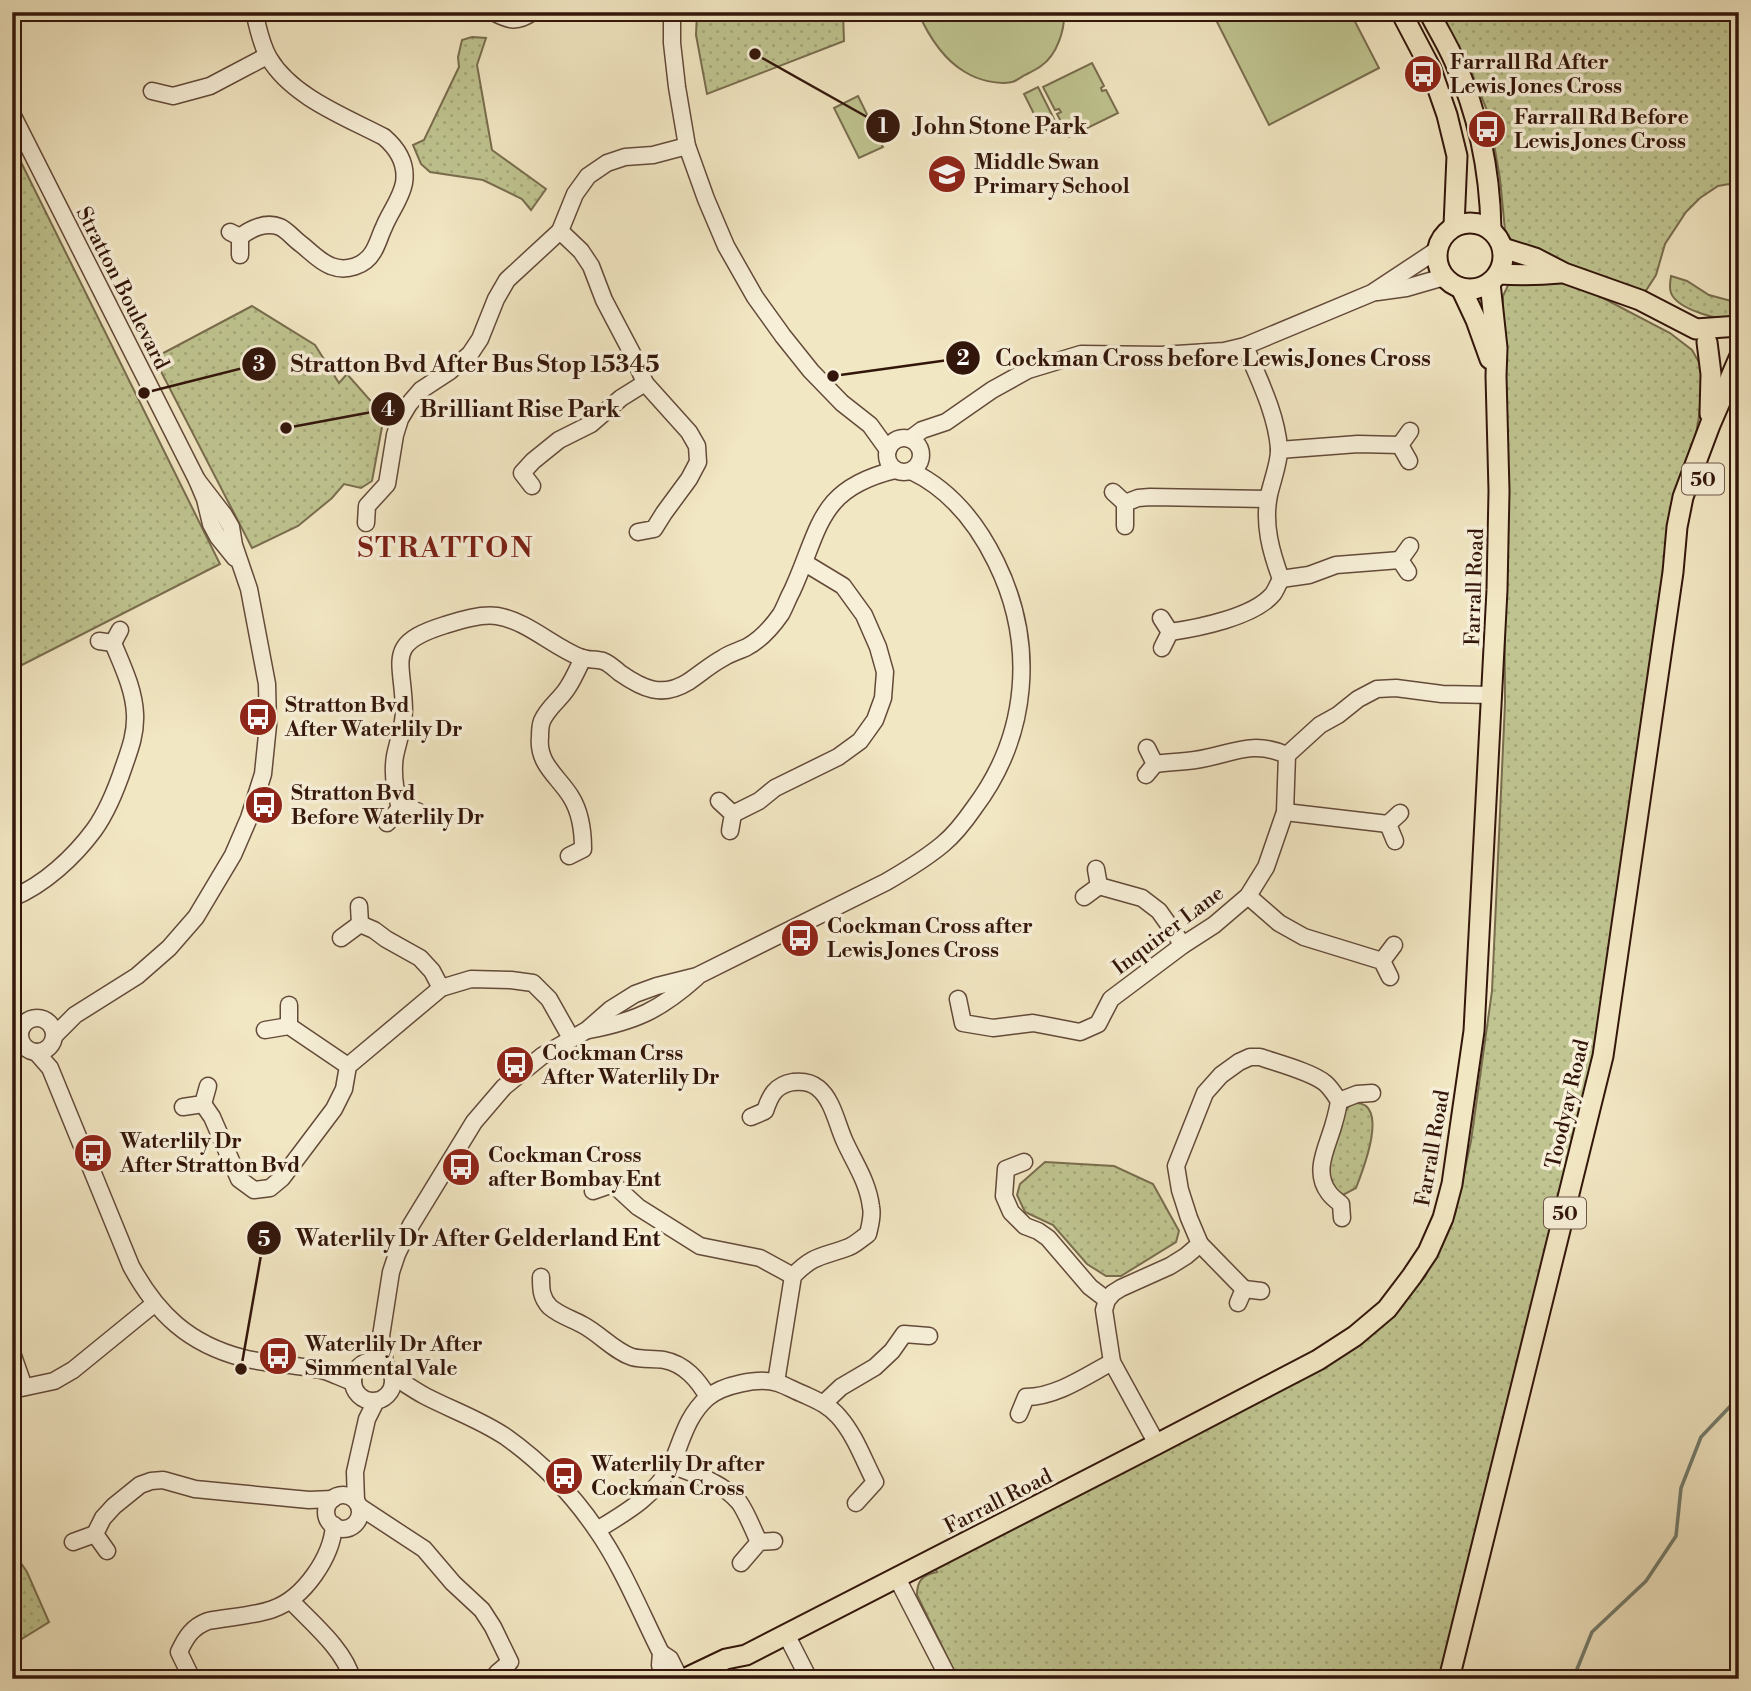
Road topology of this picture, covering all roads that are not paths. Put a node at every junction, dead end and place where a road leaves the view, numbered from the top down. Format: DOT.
graph roads {
  1 [pos="254,12"];
  2 [pos="493,12"];
  3 [pos="533,12"];
  4 [pos="672,12"];
  5 [pos="1401,12"];
  6 [pos="1429,12"];
  7 [pos="267,56"];
  8 [pos="152,91"];
  9 [pos="12,114"];
  10 [pos="687,146"];
  11 [pos="1454,226"];
  12 [pos="1491,229"];
  13 [pos="560,231"];
  14 [pos="1503,248"];
  15 [pos="1437,250"];
  16 [pos="240,255"];
  17 [pos="1564,273"];
  18 [pos="1494,279"];
  19 [pos="1452,282"];
  20 [pos="1371,293"];
  21 [pos="1739,326"];
  22 [pos="1704,333"];
  23 [pos="1245,346"];
  24 [pos="1739,346"];
  25 [pos="1739,359"];
  26 [pos="1496,376"];
  27 [pos="645,383"];
  28 [pos="1739,387"];
  29 [pos="946,422"];
  30 [pos="1710,425"];
  31 [pos="1410,431"];
  32 [pos="1399,445"];
  33 [pos="1279,450"];
  34 [pos="898,454"];
  35 [pos="921,454"];
  36 [pos="1409,461"];
  37 [pos="521,478"];
  38 [pos="936,484"];
  39 [pos="352,496"];
  40 [pos="1268,499"];
  41 [pos="1125,526"];
  42 [pos="650,535"];
  43 [pos="1410,546"];
  44 [pos="805,563"];
  45 [pos="1674,572"];
  46 [pos="1281,579"];
  47 [pos="1161,618"];
  48 [pos="1170,632"];
  49 [pos="111,638"];
  50 [pos="1163,648"];
  51 [pos="583,658"];
  52 [pos="1493,695"];
  53 [pos="1147,748"];
  54 [pos="1287,755"];
  55 [pos="719,801"];
  56 [pos="400,808"];
  57 [pos="417,811"];
  58 [pos="1286,812"];
  59 [pos="733,814"];
  60 [pos="387,823"];
  61 [pos="730,831"];
  62 [pos="1395,841"];
  63 [pos="597,859"];
  64 [pos="1096,869"];
  65 [pos="1099,886"];
  66 [pos="1084,897"];
  67 [pos="1248,897"];
  68 [pos="12,898"];
  69 [pos="359,906"];
  70 [pos="360,924"];
  71 [pos="341,938"];
  72 [pos="1394,944"];
  73 [pos="1183,945"];
  74 [pos="1382,961"];
  75 [pos="697,976"];
  76 [pos="1390,977"];
  77 [pos="440,988"];
  78 [pos="958,999"];
  79 [pos="289,1005"];
  80 [pos="289,1026"];
  81 [pos="265,1030"];
  82 [pos="587,1030"];
  83 [pos="51,1033"];
  84 [pos="571,1038"];
  85 [pos="21,1040"];
  86 [pos="348,1066"];
  87 [pos="50,1068"];
  88 [pos="208,1086"];
  89 [pos="1376,1094"];
  90 [pos="1339,1101"];
  91 [pos="203,1104"];
  92 [pos="183,1107"];
  93 [pos="751,1117"];
  94 [pos="1024,1162"];
  95 [pos="593,1191"];
  96 [pos="1346,1207"];
  97 [pos="1200,1244"];
  98 [pos="793,1276"];
  99 [pos="541,1277"];
  100 [pos="1248,1294"];
  101 [pos="1107,1300"];
  102 [pos="155,1304"];
  103 [pos="381,1336"];
  104 [pos="929,1336"];
  105 [pos="12,1353"];
  106 [pos="1112,1362"];
  107 [pos="389,1370"];
  108 [pos="358,1371"];
  109 [pos="776,1382"];
  110 [pos="18,1389"];
  111 [pos="424,1395"];
  112 [pos="708,1397"];
  113 [pos="375,1399"];
  114 [pos="824,1403"];
  115 [pos="1019,1414"];
  116 [pos="1157,1444"];
  117 [pos="671,1465"];
  118 [pos="893,1481"];
  119 [pos="875,1482"];
  120 [pos="856,1503"];
  121 [pos="343,1514"];
  122 [pos="597,1530"];
  123 [pos="95,1534"];
  124 [pos="73,1542"];
  125 [pos="107,1551"];
  126 [pos="741,1563"];
  127 [pos="897,1578"];
  128 [pos="290,1601"];
  129 [pos="786,1634"];
  130 [pos="661,1653"];
  131 [pos="746,1655"];
  132 [pos="526,1669"];
  133 [pos="192,1679"];
  134 [pos="352,1679"];
  135 [pos="666,1679"];
  136 [pos="682,1679"];
  137 [pos="712,1679"];
  138 [pos="809,1679"];
  139 [pos="949,1679"];
  140 [pos="1449,1679"];
  1 -- 7 [label="street"];
  2 -- 3 [label="street"];
  4 -- 10 [label="street"];
  5 -- 11 [label="main road"];
  6 -- 12 [label="main road"];
  7 -- 8 [label="street"];
  7 -- 16 [label="street"];
  9 -- 83 [label="street, Stratton Boulevard"];
  10 -- 13 [label="street"];
  10 -- 34 [label="street"];
  11 -- 12 [label="main road"];
  11 -- 15 [label="main road"];
  12 -- 14 [label="main road"];
  13 -- 27 [label="street"];
  13 -- 39 [label="street"];
  14 -- 17 [label="main road"];
  14 -- 18 [label="main road, Farrall Road"];
  15 -- 19 [label="main road, Farrall Road"];
  15 -- 20 [label="street"];
  17 -- 18 [label="main road"];
  17 -- 22 [label="main road"];
  18 -- 19 [label="main road"];
  18 -- 26 [label="main road, Farrall Road"];
  19 -- 20 [label="street"];
  19 -- 26 [label="main road, Farrall Road"];
  20 -- 23 [label="street"];
  21 -- 22 [label="main road"];
  22 -- 24 [label="main road"];
  22 -- 25 [label="main road"];
  22 -- 30 [label="main road"];
  23 -- 29 [label="street"];
  23 -- 33 [label="street"];
  25 -- 30 [label="main road, Toodyay Road / 50"];
  26 -- 52 [label="main road, Farrall Road"];
  27 -- 37 [label="street"];
  27 -- 42 [label="street"];
  28 -- 45 [label="main road, Toodyay Road / 50"];
  29 -- 34 [label="street"];
  29 -- 35 [label="street"];
  30 -- 45 [label="main road, Toodyay Road / 50"];
  31 -- 32 [label="street"];
  32 -- 33 [label="street"];
  32 -- 36 [label="street"];
  33 -- 40 [label="street"];
  34 -- 35 [label="street"];
  34 -- 38 [label="street"];
  34 -- 44 [label="street"];
  35 -- 38 [label="street"];
  38 -- 75 [label="street"];
  40 -- 41 [label="street"];
  40 -- 46 [label="street"];
  43 -- 46 [label="street"];
  44 -- 51 [label="street"];
  44 -- 59 [label="street"];
  45 -- 140 [label="main road, Toodyay Road / 50"];
  46 -- 48 [label="street"];
  47 -- 48 [label="street"];
  48 -- 50 [label="street"];
  49 -- 68 [label="street"];
  51 -- 56 [label="street"];
  51 -- 63 [label="street"];
  52 -- 54 [label="street"];
  52 -- 116 [label="main road, Farrall Road"];
  53 -- 54 [label="street"];
  54 -- 58 [label="street, Inquirer Lane"];
  55 -- 59 [label="street"];
  56 -- 57 [label="street"];
  56 -- 60 [label="street"];
  58 -- 62 [label="street"];
  58 -- 67 [label="street, Inquirer Lane"];
  59 -- 61 [label="street"];
  64 -- 65 [label="street"];
  65 -- 66 [label="street"];
  65 -- 73 [label="street"];
  67 -- 73 [label="street, Inquirer Lane"];
  67 -- 74 [label="street"];
  69 -- 70 [label="street"];
  70 -- 71 [label="street"];
  70 -- 77 [label="street"];
  72 -- 74 [label="street"];
  73 -- 78 [label="street, Inquirer Lane"];
  74 -- 76 [label="street"];
  75 -- 82 [label="street"];
  75 -- 82 [label="street"];
  77 -- 84 [label="street"];
  77 -- 86 [label="street"];
  79 -- 80 [label="street"];
  80 -- 81 [label="street"];
  80 -- 86 [label="street"];
  82 -- 84 [label="street"];
  83 -- 85 [label="street, Stratton Boulevard"];
  83 -- 85 [label="street"];
  83 -- 87 [label="street"];
  84 -- 103 [label="street"];
  85 -- 87 [label="street"];
  86 -- 91 [label="street"];
  87 -- 102 [label="street"];
  88 -- 91 [label="street"];
  89 -- 90 [label="street"];
  90 -- 96 [label="street"];
  90 -- 97 [label="street"];
  91 -- 92 [label="street"];
  93 -- 98 [label="street"];
  94 -- 101 [label="street"];
  95 -- 98 [label="street"];
  97 -- 100 [label="street"];
  97 -- 101 [label="street"];
  98 -- 109 [label="street"];
  99 -- 112 [label="street"];
  101 -- 106 [label="street"];
  102 -- 108 [label="street"];
  102 -- 110 [label="street"];
  103 -- 107 [label="street"];
  103 -- 108 [label="street"];
  104 -- 114 [label="street"];
  105 -- 110 [label="street"];
  106 -- 115 [label="street"];
  106 -- 116 [label="street"];
  107 -- 108 [label="street"];
  107 -- 111 [label="street"];
  107 -- 113 [label="street"];
  108 -- 113 [label="street"];
  109 -- 112 [label="street"];
  109 -- 114 [label="street"];
  111 -- 113 [label="street"];
  111 -- 122 [label="street"];
  112 -- 117 [label="street"];
  113 -- 121 [label="street"];
  114 -- 119 [label="street"];
  116 -- 127 [label="main road, Farrall Road"];
  117 -- 122 [label="street"];
  117 -- 126 [label="street"];
  118 -- 119 [label="street"];
  119 -- 120 [label="street"];
  121 -- 123 [label="street"];
  121 -- 128 [label="street"];
  121 -- 132 [label="street"];
  122 -- 130 [label="street"];
  123 -- 124 [label="street"];
  123 -- 125 [label="street"];
  127 -- 129 [label="main road, Farrall Road"];
  127 -- 139 [label="street"];
  128 -- 133 [label="street"];
  128 -- 134 [label="street"];
  129 -- 131 [label="main road, Farrall Road"];
  129 -- 138 [label="street"];
  130 -- 135 [label="street"];
  130 -- 136 [label="street"];
  131 -- 136 [label="main road, Farrall Road"];
  131 -- 137 [label="main road, Farrall Road"];
}
